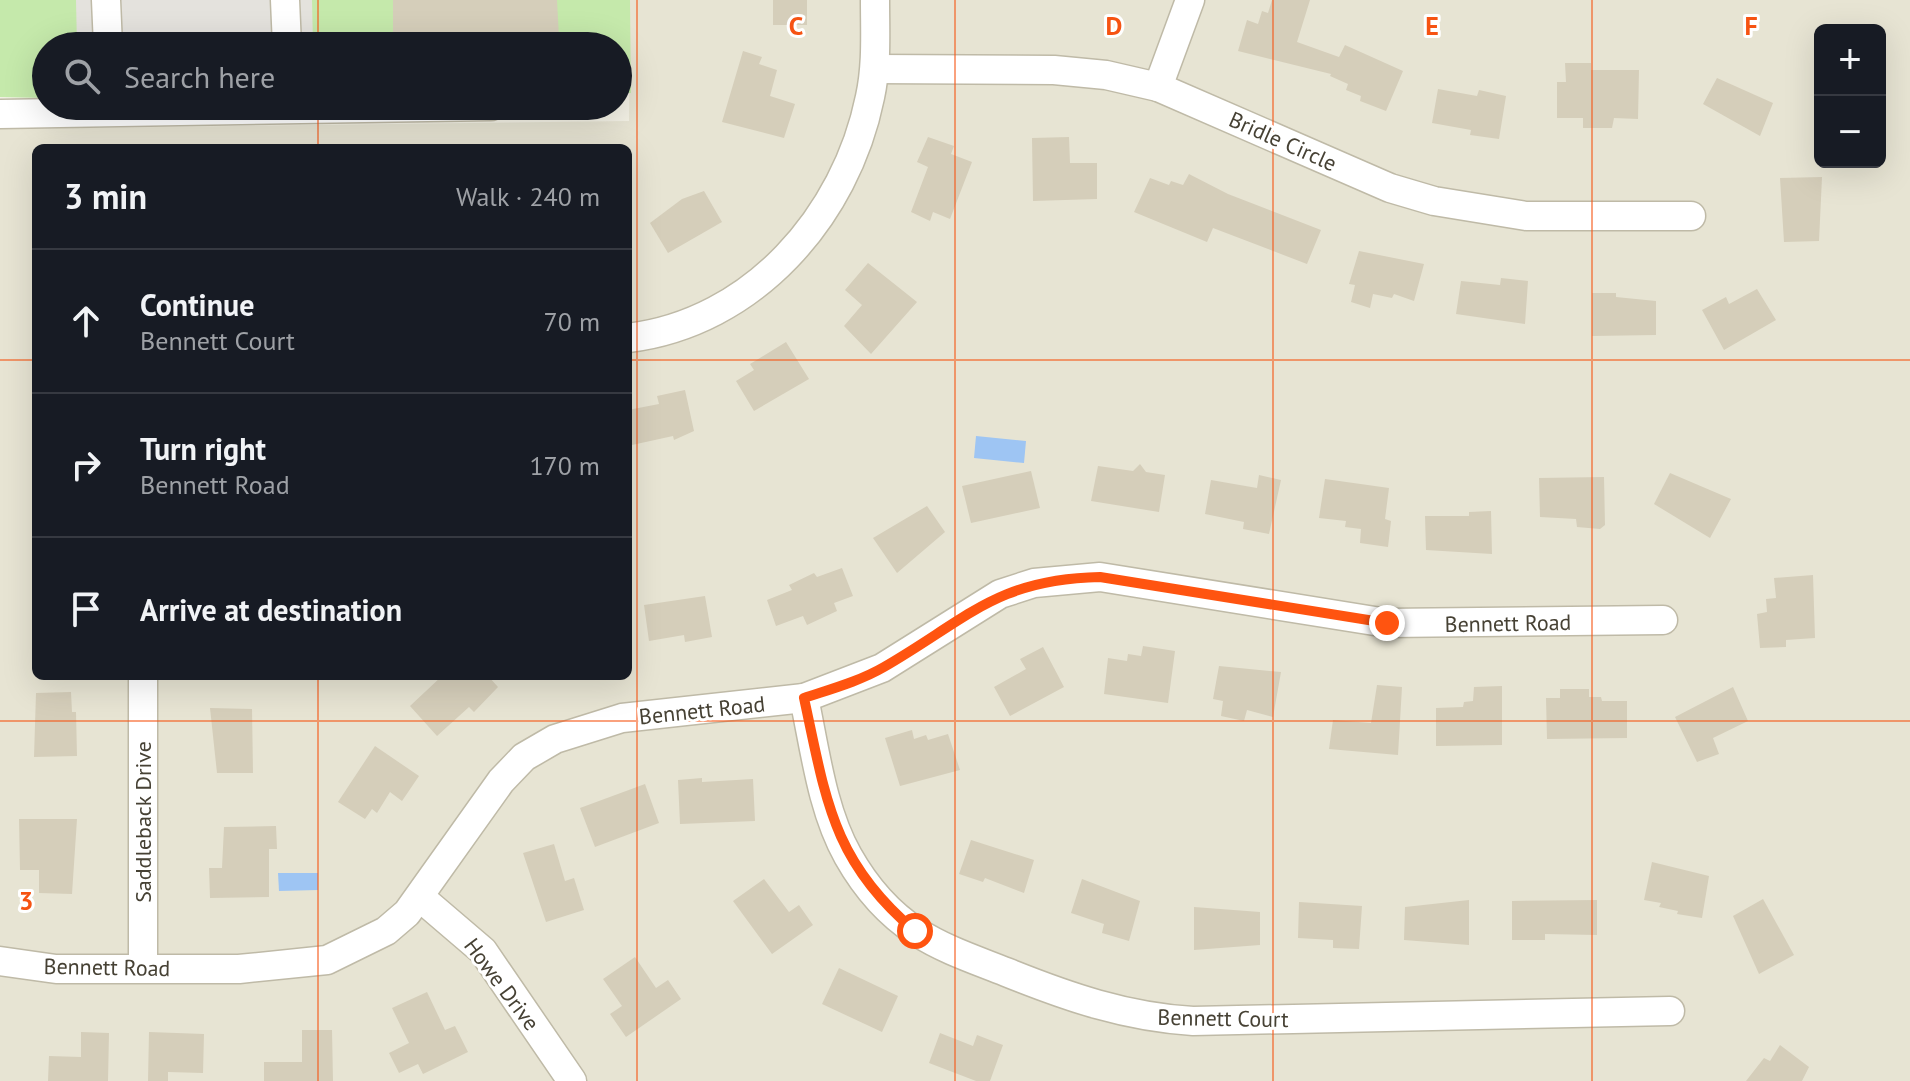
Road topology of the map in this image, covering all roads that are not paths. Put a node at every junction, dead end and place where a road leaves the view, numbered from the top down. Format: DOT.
graph roads {
  1 [pos="106,0"];
  2 [pos="285,0"];
  3 [pos="875,0"];
  4 [pos="1190,0"];
  5 [pos="107,32"];
  6 [pos="286,32"];
  7 [pos="875,69"];
  8 [pos="1158,87"];
  9 [pos="32,113"];
  10 [pos="0,114"];
  11 [pos="1691,216"];
  12 [pos="632,337"];
  13 [pos="1663,620"];
  14 [pos="143,680"];
  15 [pos="804,698"];
  16 [pos="421,898"];
  17 [pos="0,961"];
  18 [pos="143,968"];
  19 [pos="1670,1011"];
  20 [pos="572,1081"];
  1 -- 5 [label="street"];
  2 -- 6 [label="street"];
  3 -- 7 [label="street"];
  4 -- 8 [label="street"];
  7 -- 8 [label="street, Bridle Circle"];
  7 -- 12 [label="street"];
  8 -- 11 [label="street, Bridle Circle"];
  9 -- 10 [label="street"];
  13 -- 15 [label="street, Bennett Road"];
  14 -- 18 [label="street, Saddleback Drive"];
  15 -- 16 [label="street, Bennett Road"];
  15 -- 19 [label="street, Bennett Court"];
  16 -- 18 [label="street, Bennett Road"];
  16 -- 20 [label="street, Howe Drive"];
  17 -- 18 [label="street, Bennett Road"];
}
